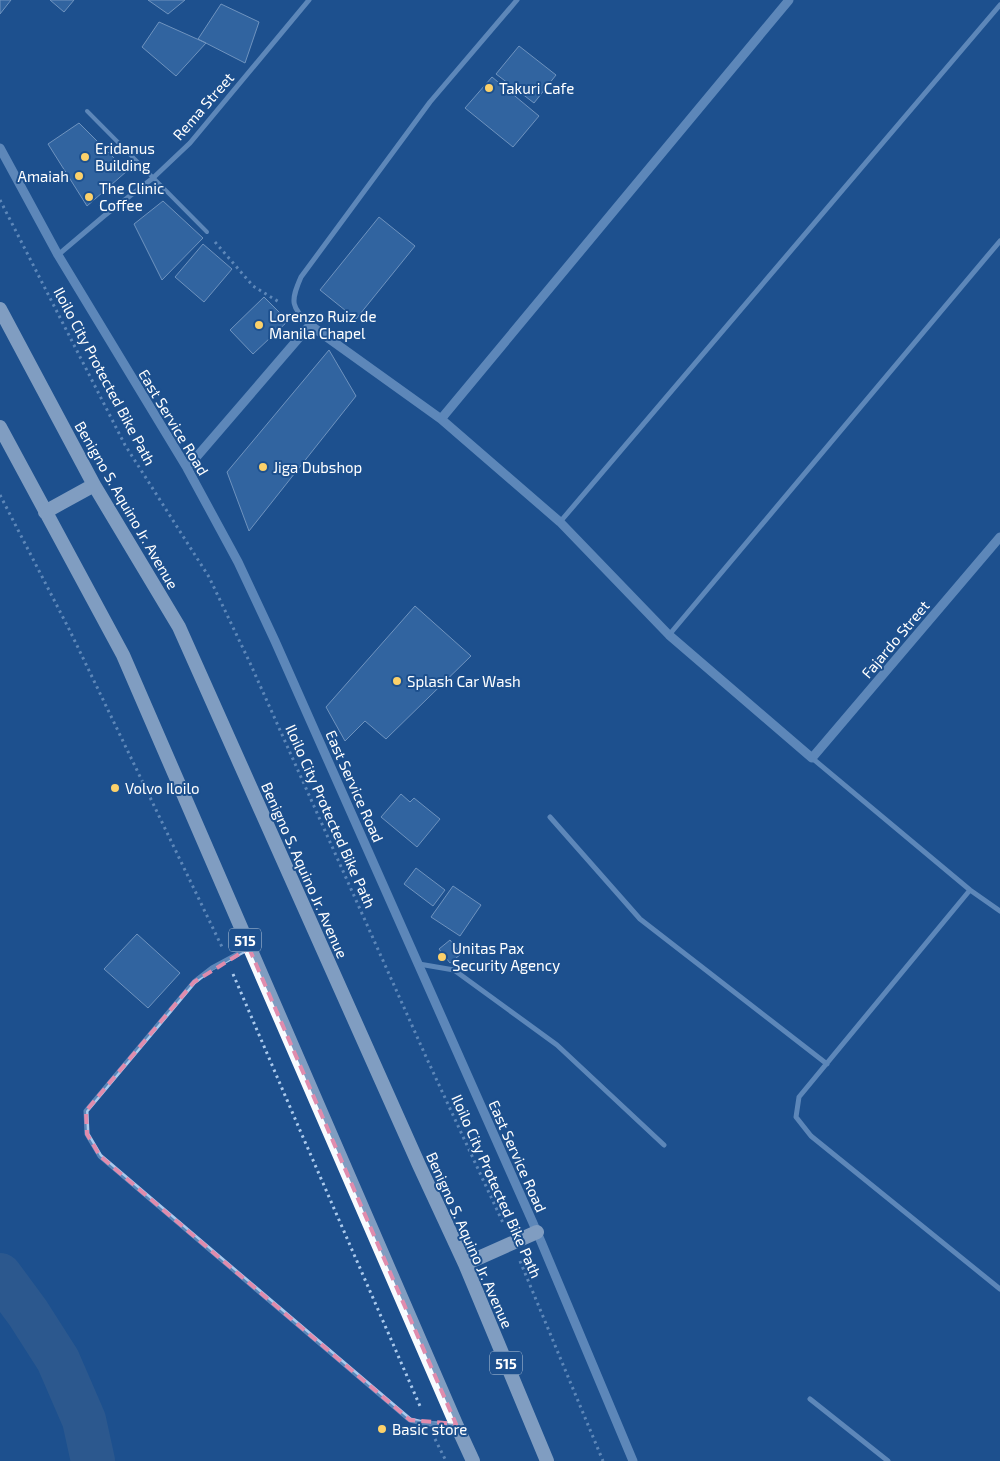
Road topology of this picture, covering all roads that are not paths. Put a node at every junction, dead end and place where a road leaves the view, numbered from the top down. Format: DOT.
graph roads {
  1 [pos="309,0"];
  2 [pos="517,0"];
  3 [pos="789,0"];
  4 [pos="1000,5"];
  5 [pos="87,111"];
  6 [pos="0,148"];
  7 [pos="153,178"];
  8 [pos="207,232"];
  9 [pos="1000,241"];
  10 [pos="58,255"];
  11 [pos="0,309"];
  12 [pos="310,325"];
  13 [pos="441,419"];
  14 [pos="0,427"];
  15 [pos="187,468"];
  16 [pos="94,486"];
  17 [pos="45,512"];
  18 [pos="560,522"];
  19 [pos="1000,537"];
  20 [pos="669,635"];
  21 [pos="812,758"];
  22 [pos="550,817"];
  23 [pos="970,890"];
  24 [pos="1000,911"];
  25 [pos="249,948"];
  26 [pos="418,964"];
  27 [pos="827,1064"];
  28 [pos="664,1145"];
  29 [pos="537,1232"];
  30 [pos="464,1264"];
  31 [pos="1000,1289"];
  32 [pos="810,1399"];
  33 [pos="456,1424"];
  34 [pos="473,1461"];
  35 [pos="547,1461"];
  36 [pos="632,1461"];
  37 [pos="888,1461"];
  1 -- 7 [label="street, Rema Street"];
  2 -- 12 [label="street"];
  3 -- 13 [label="street"];
  4 -- 18 [label="street"];
  5 -- 7 [label="lane"];
  6 -- 10 [label="street, East Service Road"];
  7 -- 8 [label="lane"];
  7 -- 10 [label="street, Rema Street"];
  9 -- 20 [label="street"];
  10 -- 15 [label="street, East Service Road"];
  11 -- 16 [label="highway, Benigno S. Aquino Jr. Avenue / 515"];
  12 -- 13 [label="street"];
  12 -- 15 [label="street"];
  13 -- 18 [label="street"];
  14 -- 17 [label="highway, 515"];
  15 -- 26 [label="street, East Service Road"];
  16 -- 17 [label="highway"];
  16 -- 30 [label="highway, Benigno S. Aquino Jr. Avenue / 515"];
  17 -- 25 [label="highway, 515"];
  18 -- 20 [label="street"];
  19 -- 21 [label="street, Fajardo Street"];
  20 -- 21 [label="street"];
  21 -- 23 [label="street"];
  22 -- 27 [label="street"];
  23 -- 24 [label="street"];
  23 -- 27 [label="street"];
  25 -- 33 [label="highway, 515"];
  25 -- 33 [label="street"];
  26 -- 28 [label="street"];
  26 -- 29 [label="street, East Service Road"];
  27 -- 31 [label="street"];
  29 -- 30 [label="highway"];
  29 -- 36 [label="street, East Service Road"];
  30 -- 35 [label="highway, Benigno S. Aquino Jr. Avenue / 515"];
  32 -- 37 [label="street"];
  33 -- 34 [label="highway, 515"];
}
